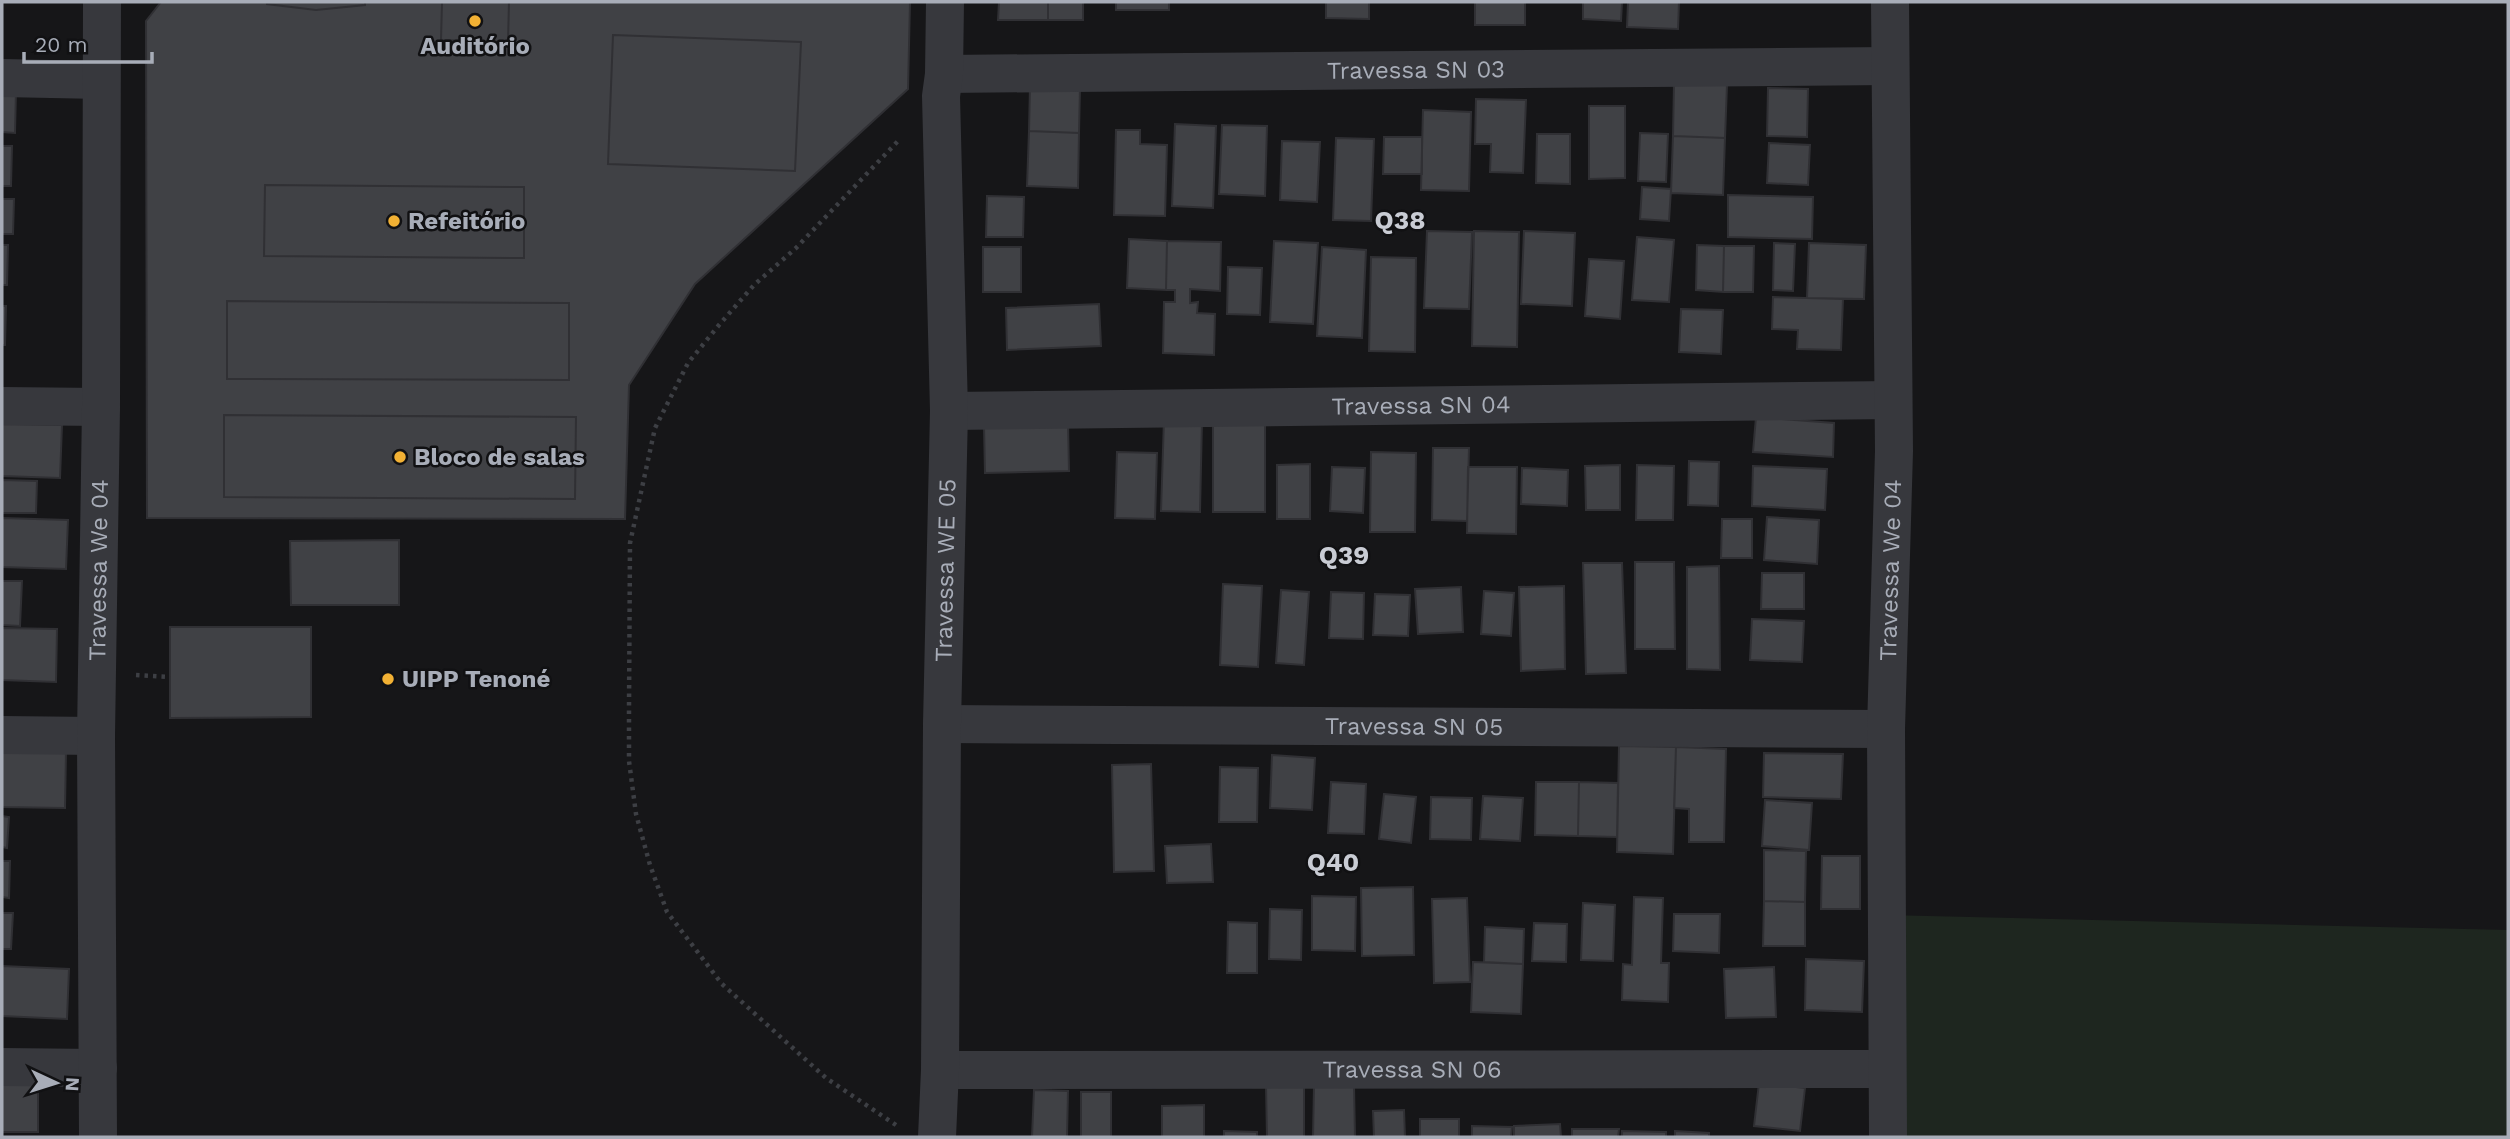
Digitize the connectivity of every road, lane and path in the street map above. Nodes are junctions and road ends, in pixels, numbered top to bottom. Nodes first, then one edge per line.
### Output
1 (102, 2) edge
2 (944, 2) edge
3 (1890, 2) edge
4 (1890, 66) junction
5 (2, 78) edge
6 (100, 80) junction
7 (942, 85) junction
8 (1893, 400) junction
9 (2, 407) edge
10 (101, 407) junction
11 (949, 411) junction
12 (942, 724) junction
13 (1885, 729) junction
14 (2, 734) edge
15 (96, 736) junction
16 (2, 1067) edge
17 (98, 1068) junction
18 (1886, 1069) junction
19 (940, 1070) junction
20 (897, 1126) dead end
21 (99, 1137) edge
22 (937, 1137) edge
23 (1888, 1137) edge

1 - 6 street, Travessa We 04
2 - 7 street, Travessa WE 05
3 - 4 street, Travessa We 04
4 - 7 street, Travessa SN 03
4 - 8 street, Travessa We 04
5 - 6 street
6 - 10 street, Travessa We 04
7 - 11 street, Travessa WE 05
7 - 20 path
8 - 11 street, Travessa SN 04
8 - 13 street, Travessa We 04
9 - 10 street
10 - 15 street, Travessa We 04
11 - 12 street, Travessa WE 05
12 - 13 street, Travessa SN 05
12 - 19 street, Travessa WE 05
13 - 18 street, Travessa We 04
14 - 15 street
15 - 17 street, Travessa We 04
16 - 17 street
17 - 21 street, Travessa We 04
18 - 19 street, Travessa SN 06
18 - 23 street, Travessa We 04
19 - 22 street, Travessa WE 05

